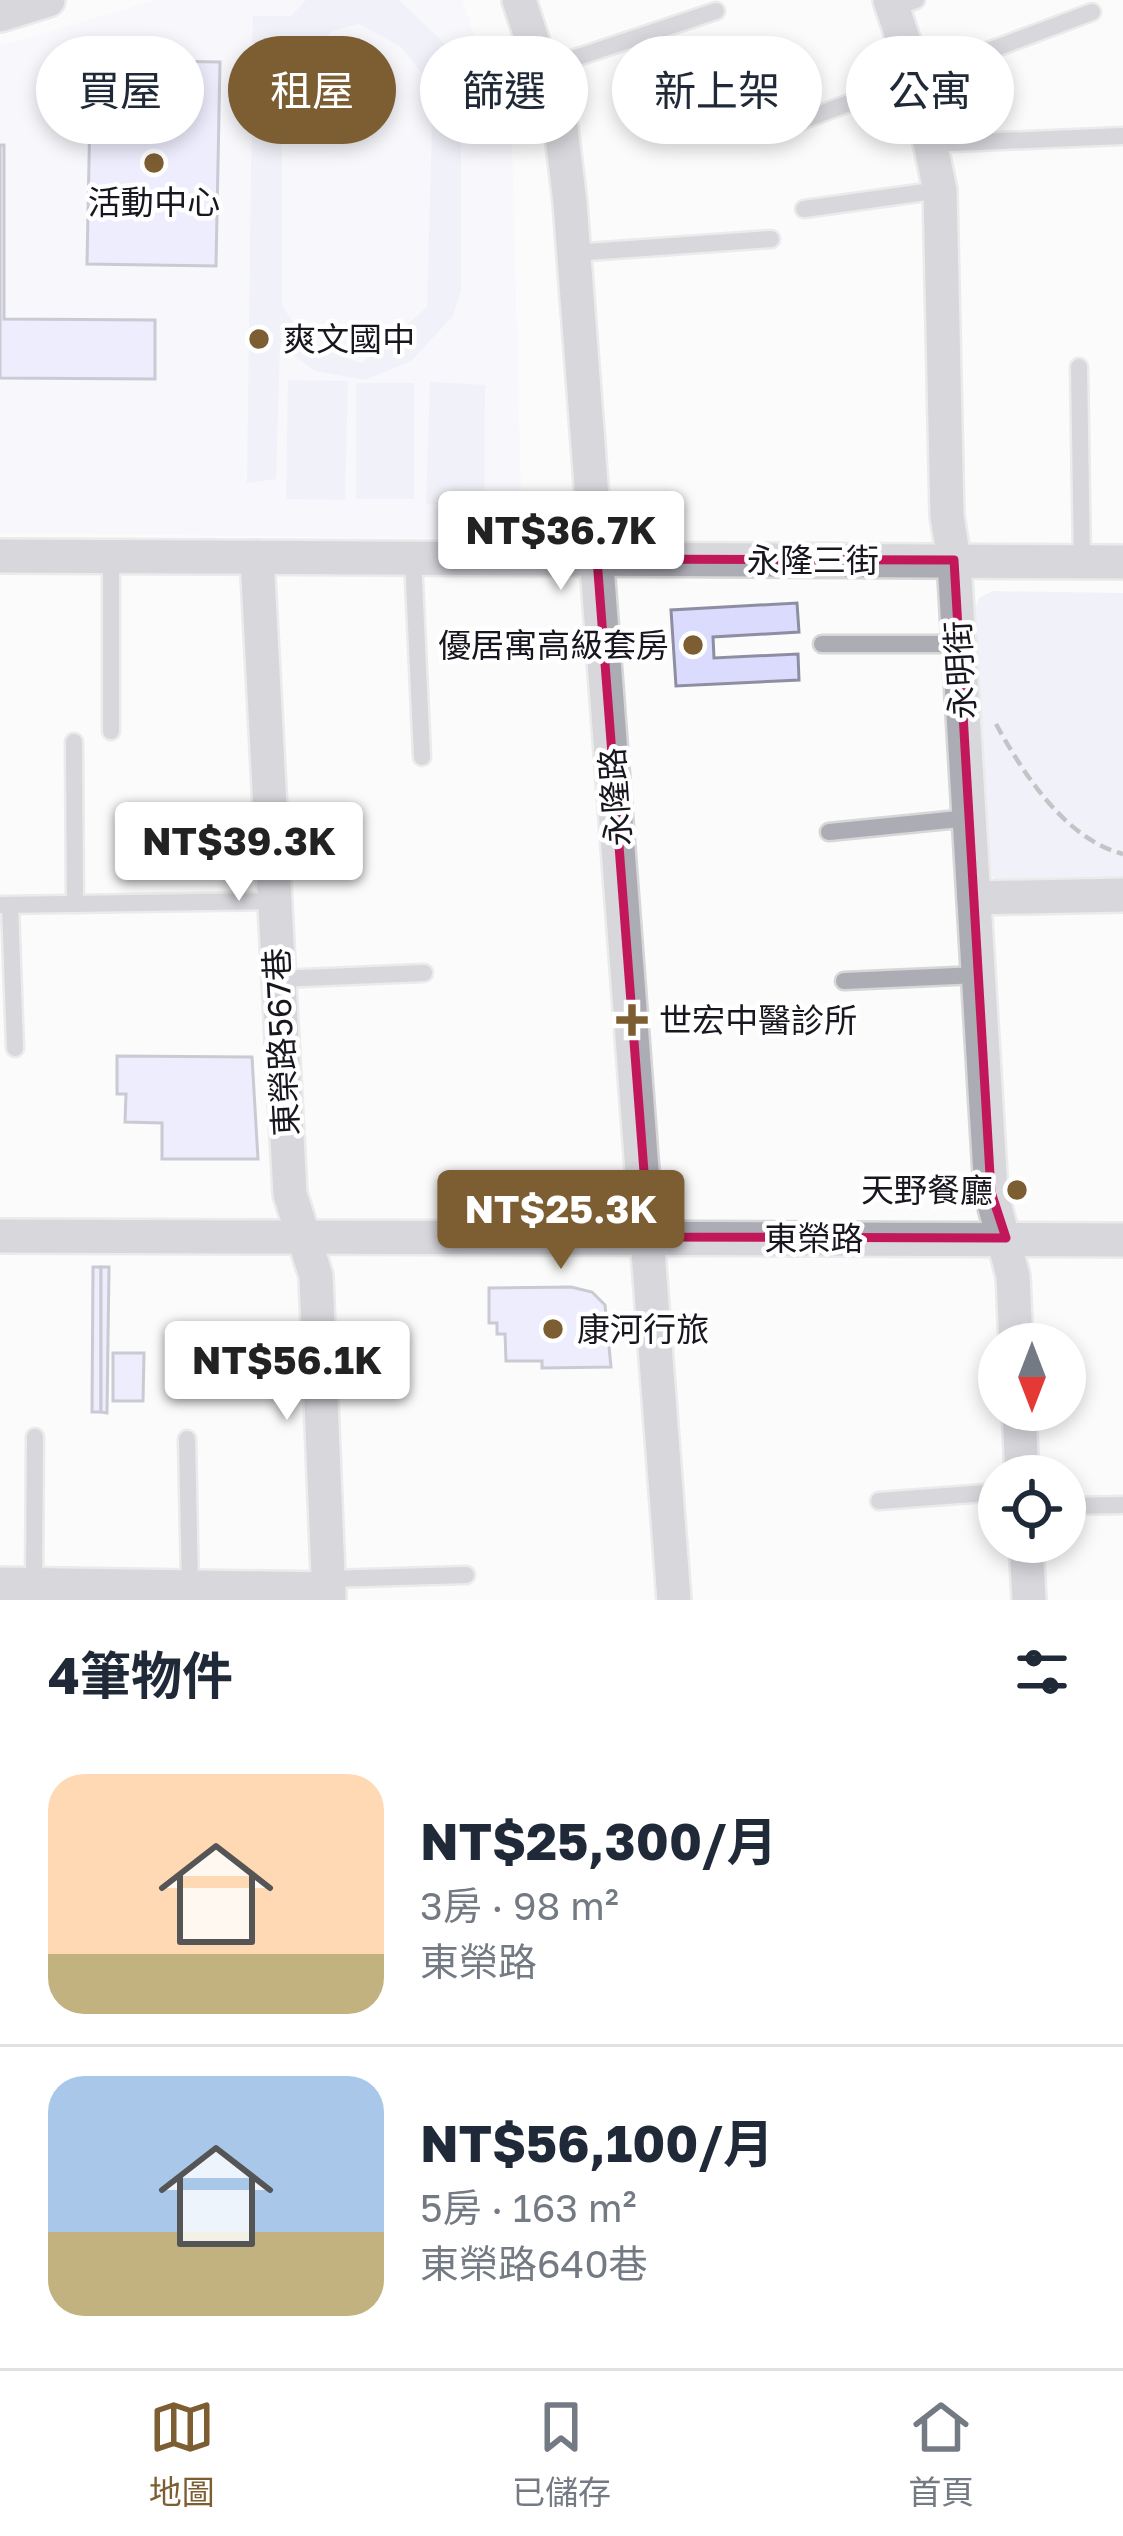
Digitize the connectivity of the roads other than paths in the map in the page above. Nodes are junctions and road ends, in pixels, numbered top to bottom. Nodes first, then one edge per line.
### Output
1 (48, 0) edge
2 (519, 0) edge
3 (900, 3) edge
4 (716, 11) dead end
5 (1092, 12) dead end
6 (0, 15) edge
7 (531, 36) edge
8 (907, 36) edge
9 (1014, 43) edge
10 (588, 54) edge
11 (1123, 136) edge
12 (563, 144) edge
13 (930, 145) joint
14 (940, 190) junction
15 (804, 209) dead end
16 (771, 238) dead end
17 (573, 254) junction
18 (1079, 367) dead end
19 (0, 556) edge
20 (111, 557) junction
21 (257, 557) junction
22 (412, 558) junction
23 (597, 559) junction
24 (954, 560) junction
25 (1082, 561) junction
26 (1123, 562) edge
27 (821, 644) dead end
28 (958, 644) junction
29 (111, 731) dead end
30 (74, 742) dead end
31 (422, 757) dead end
32 (969, 818) junction
33 (829, 832) dead end
34 (1123, 896) edge
35 (974, 898) junction
36 (274, 901) junction
37 (76, 904) junction
38 (5, 905) edge
39 (424, 973) dead end
40 (978, 975) junction
41 (278, 979) junction
42 (844, 981) dead end
43 (15, 1048) dead end
44 (0, 1236) edge
45 (303, 1236) junction
46 (649, 1237) junction
47 (1006, 1238) junction
48 (1123, 1240) edge
49 (1014, 1323) edge
50 (35, 1437) dead end
51 (187, 1439) dead end
52 (978, 1494) edge
53 (879, 1501) dead end
54 (1123, 1505) edge
55 (1086, 1506) edge
56 (1027, 1563) edge
57 (466, 1575) dead end
58 (17, 1584) edge
59 (190, 1587) junction
60 (329, 1589) edge
61 (145, 1593) edge
62 (674, 1600) edge
63 (1029, 1600) edge

1 - 6 street
2 - 7 street, 永隆路
3 - 8 street, 永明街
4 - 10 lane
5 - 9 lane
11 - 13 lane
12 - 17 street, 永隆路
13 - 14 street, 永明街
14 - 15 lane
14 - 24 street, 永明街
16 - 17 lane
17 - 23 street, 永隆路
18 - 25 lane
19 - 20 street, 永隆三街
20 - 21 street, 永隆三街
20 - 29 lane
21 - 22 street, 永隆三街
21 - 36 street, 東榮路567巷
22 - 23 street, 永隆三街
22 - 31 lane
23 - 24 street, 永隆三街
23 - 46 street, 永隆路
24 - 25 street, 永隆三街
24 - 28 street, 永明街
25 - 26 street, 永隆三街
27 - 28 lane
28 - 32 street, 永明街
30 - 37 lane
32 - 33 lane
32 - 35 street, 永明街
34 - 35 street
35 - 40 street, 永明街
36 - 37 lane
36 - 41 street, 東榮路567巷
37 - 38 lane
38 - 43 lane
39 - 41 lane
40 - 42 lane
40 - 47 street, 永明街
41 - 45 street, 東榮路567巷
44 - 45 street, 東榮路
45 - 46 street, 東榮路
45 - 60 street, 東榮路567巷
46 - 47 street, 東榮路
46 - 62 street, 永隆路
47 - 48 street, 東榮路
47 - 49 street, 永明街
50 - 58 lane
51 - 59 lane
52 - 53 lane
54 - 55 lane
56 - 63 street
57 - 60 lane
58 - 61 street
59 - 60 street
59 - 61 street

